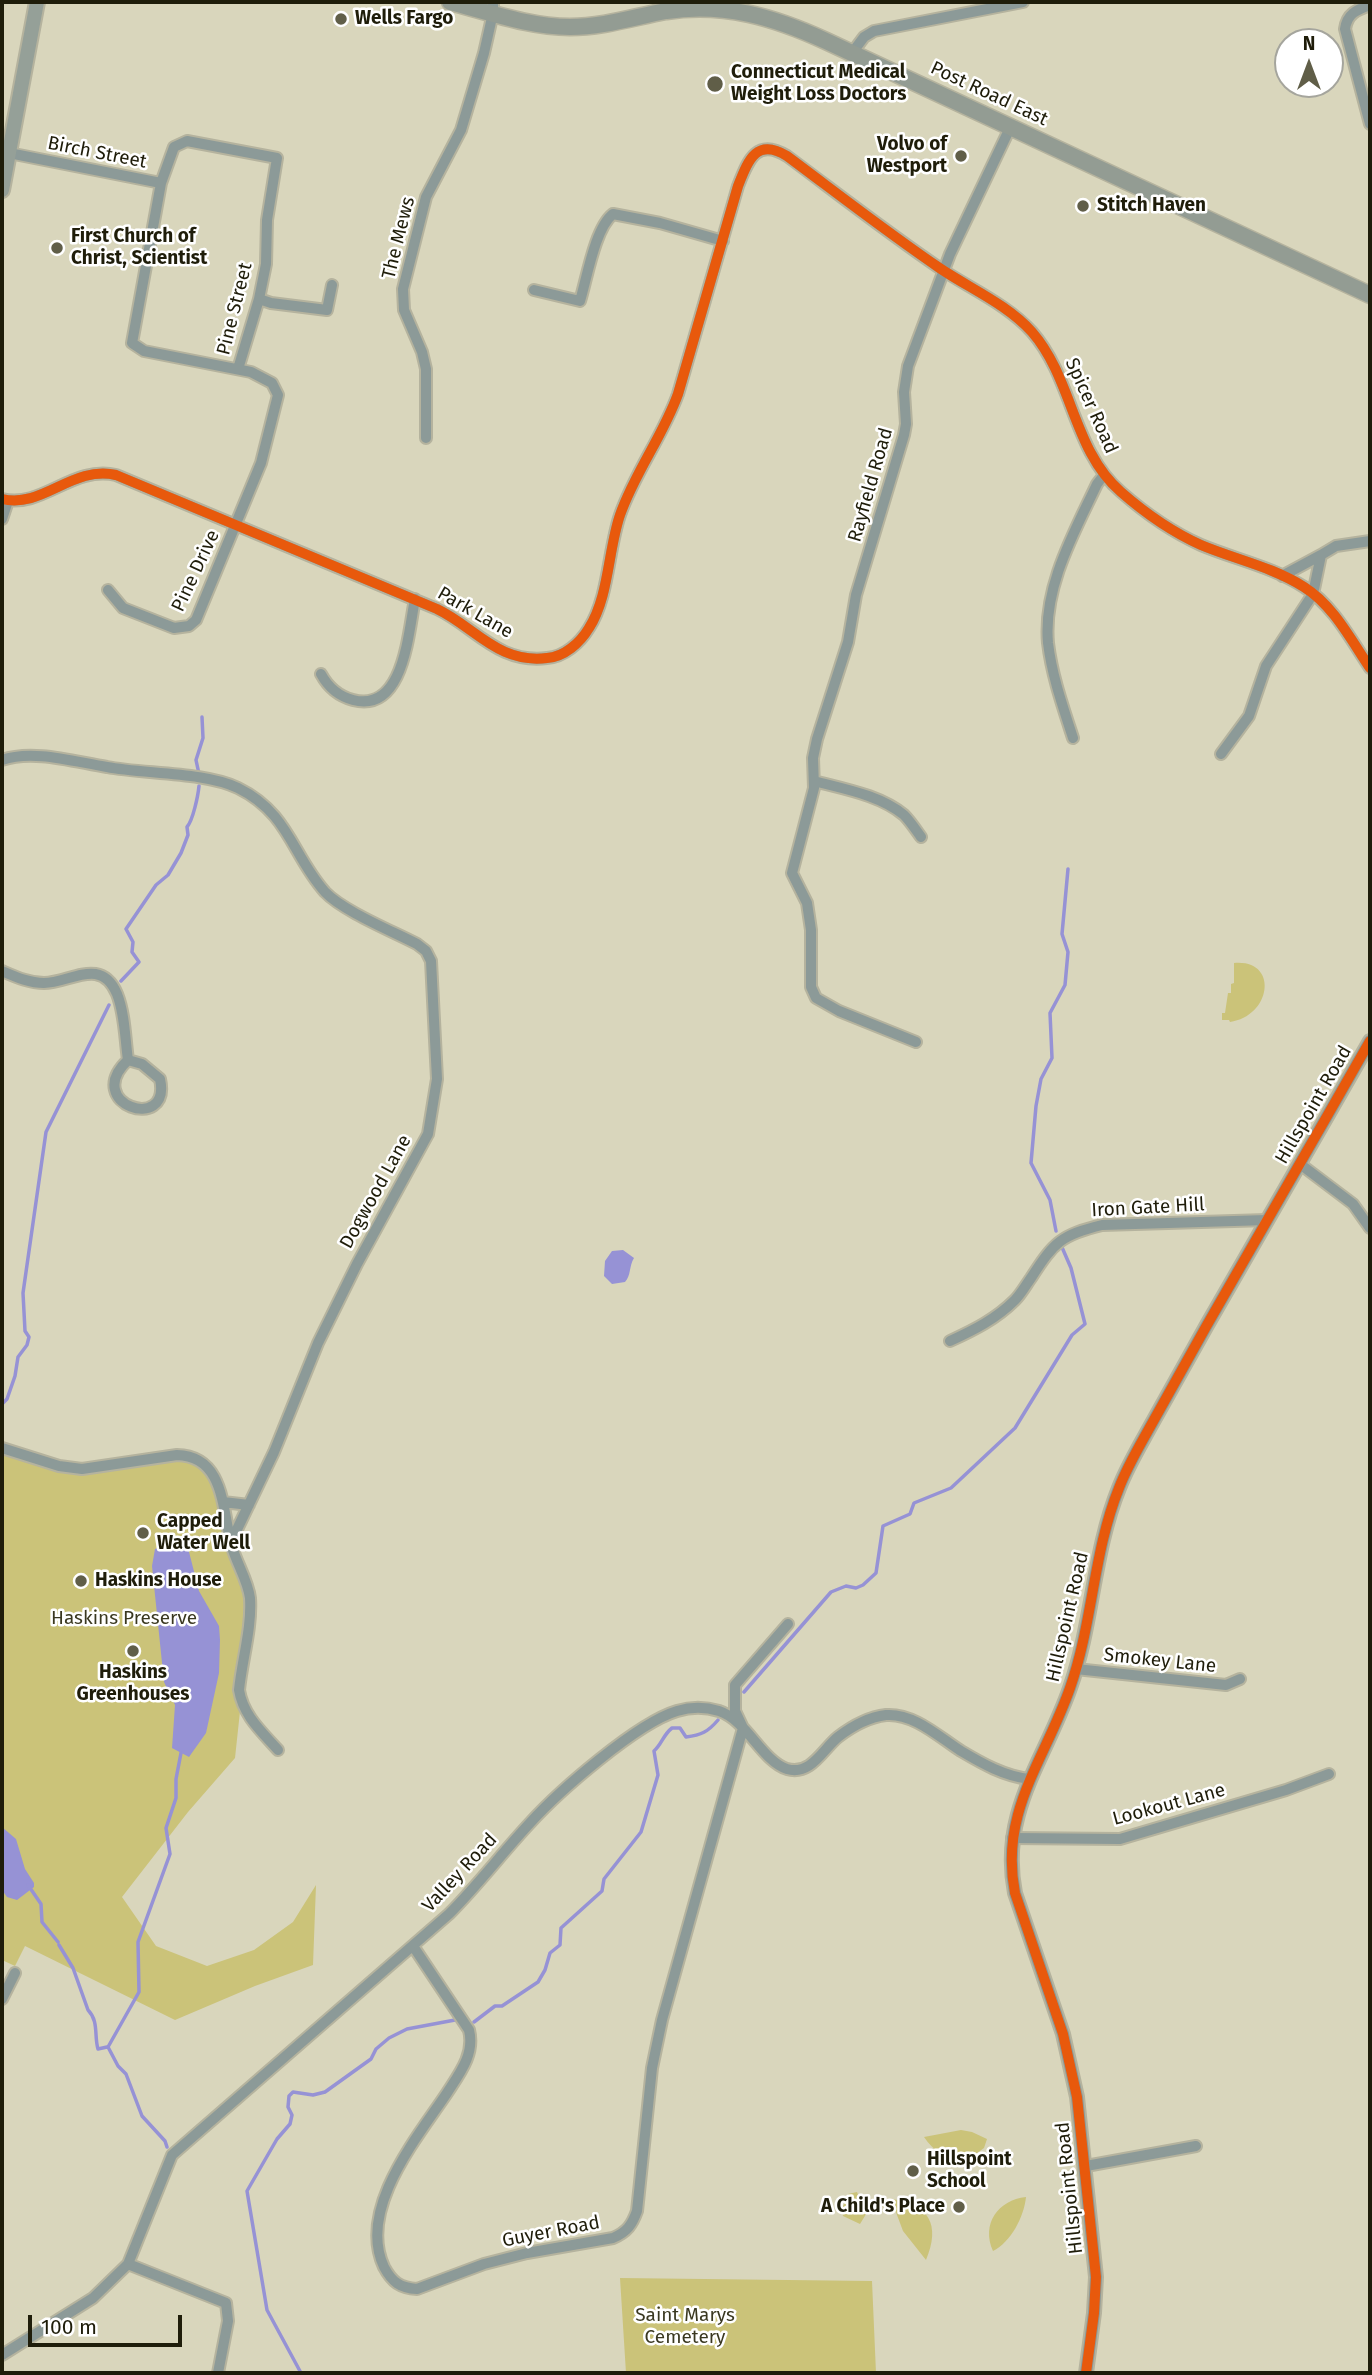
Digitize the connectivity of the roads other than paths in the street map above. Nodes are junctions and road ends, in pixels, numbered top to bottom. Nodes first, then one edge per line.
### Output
1 (37, 2) edge
2 (450, 2) edge
3 (1023, 2) edge
4 (705, 5) edge
5 (991, 5) edge
6 (1370, 5) edge
7 (493, 8) edge
8 (852, 53) junction
9 (1370, 124) edge
10 (1010, 128) junction
11 (776, 150) joint
12 (9, 153) junction
13 (277, 158) joint
14 (161, 183) junction
15 (2, 190) edge
16 (723, 241) junction
17 (944, 271) junction
18 (332, 285) dead end
19 (534, 290) dead end
20 (1370, 295) edge
21 (259, 299) junction
22 (239, 369) junction
23 (426, 438) dead end
24 (267, 443) joint
25 (1104, 475) junction
26 (5, 500) edge
27 (2, 519) edge
28 (236, 525) junction
29 (1370, 541) edge
30 (1321, 555) junction
31 (1282, 576) junction
32 (108, 590) dead end
33 (1313, 594) junction
34 (415, 599) junction
35 (1370, 668) edge
36 (321, 674) dead end
37 (1073, 738) dead end
38 (1221, 754) dead end
39 (2, 760) edge
40 (814, 781) junction
41 (921, 837) dead end
42 (2, 971) edge
43 (1370, 1041) edge
44 (916, 1042) dead end
45 (128, 1060) junction
46 (1300, 1164) junction
47 (1267, 1220) junction
48 (1370, 1228) edge
49 (950, 1341) dead end
50 (2, 1448) edge
51 (223, 1502) junction
52 (249, 1505) junction
53 (231, 1542) junction
54 (788, 1624) dead end
55 (1076, 1669) junction
56 (1240, 1679) dead end
57 (743, 1728) junction
58 (278, 1750) dead end
59 (1329, 1774) dead end
60 (1029, 1779) junction
61 (1012, 1838) junction
62 (413, 1945) junction
63 (15, 1973) dead end
64 (2, 1999) edge
65 (1196, 2146) dead end
66 (1086, 2166) junction
67 (128, 2264) junction
68 (2, 2355) edge
69 (218, 2373) edge
70 (1086, 2373) edge

1 - 12 main road
2 - 7 main road, Post Road East
3 - 5 street
4 - 7 main road, Post Road East
4 - 8 main road, Post Road East
5 - 8 street
6 - 9 street
7 - 23 street, The Mews
8 - 10 main road, Post Road East
10 - 17 street, Rayfield Road
10 - 20 main road, Post Road East
11 - 16 street, Park Lane
11 - 17 street, Spicer Road
12 - 14 street, Birch Street
12 - 15 main road
13 - 14 street, Birch Street
13 - 21 street, Pine Street
14 - 22 street
16 - 19 street
16 - 34 street, Park Lane
17 - 25 street, Spicer Road
17 - 40 street, Rayfield Road
18 - 21 street
21 - 22 street, Pine Street
22 - 24 street, Pine Street
24 - 28 street, Pine Drive
25 - 31 street, Spicer Road
25 - 37 street
26 - 27 street
26 - 28 street, Park Lane
28 - 32 street, Pine Drive
28 - 34 street, Park Lane
29 - 30 street
30 - 31 street
30 - 33 street
31 - 33 street, Spicer Road
33 - 35 street, Spicer Road
33 - 38 street
34 - 36 street
39 - 52 street, Dogwood Lane
40 - 41 street
40 - 44 street, Rayfield Road
42 - 45 street
43 - 46 street, Hillspoint Road
45 - 45 street
46 - 47 street, Hillspoint Road
46 - 48 street
47 - 49 street, Iron Gate Hill
47 - 55 street, Hillspoint Road
50 - 51 street
51 - 52 street
51 - 53 street
52 - 53 street, Dogwood Lane
53 - 58 street
54 - 57 street
55 - 56 street, Smokey Lane
55 - 60 street, Hillspoint Road
57 - 60 street, Valley Road
57 - 62 street, Valley Road
57 - 62 street, Guyer Road
59 - 61 street, Lookout Lane
60 - 61 street, Hillspoint Road
61 - 66 street, Hillspoint Road
62 - 67 street, Valley Road
63 - 64 street
65 - 66 street
66 - 70 street, Hillspoint Road
67 - 68 street, Valley Road
67 - 69 street

